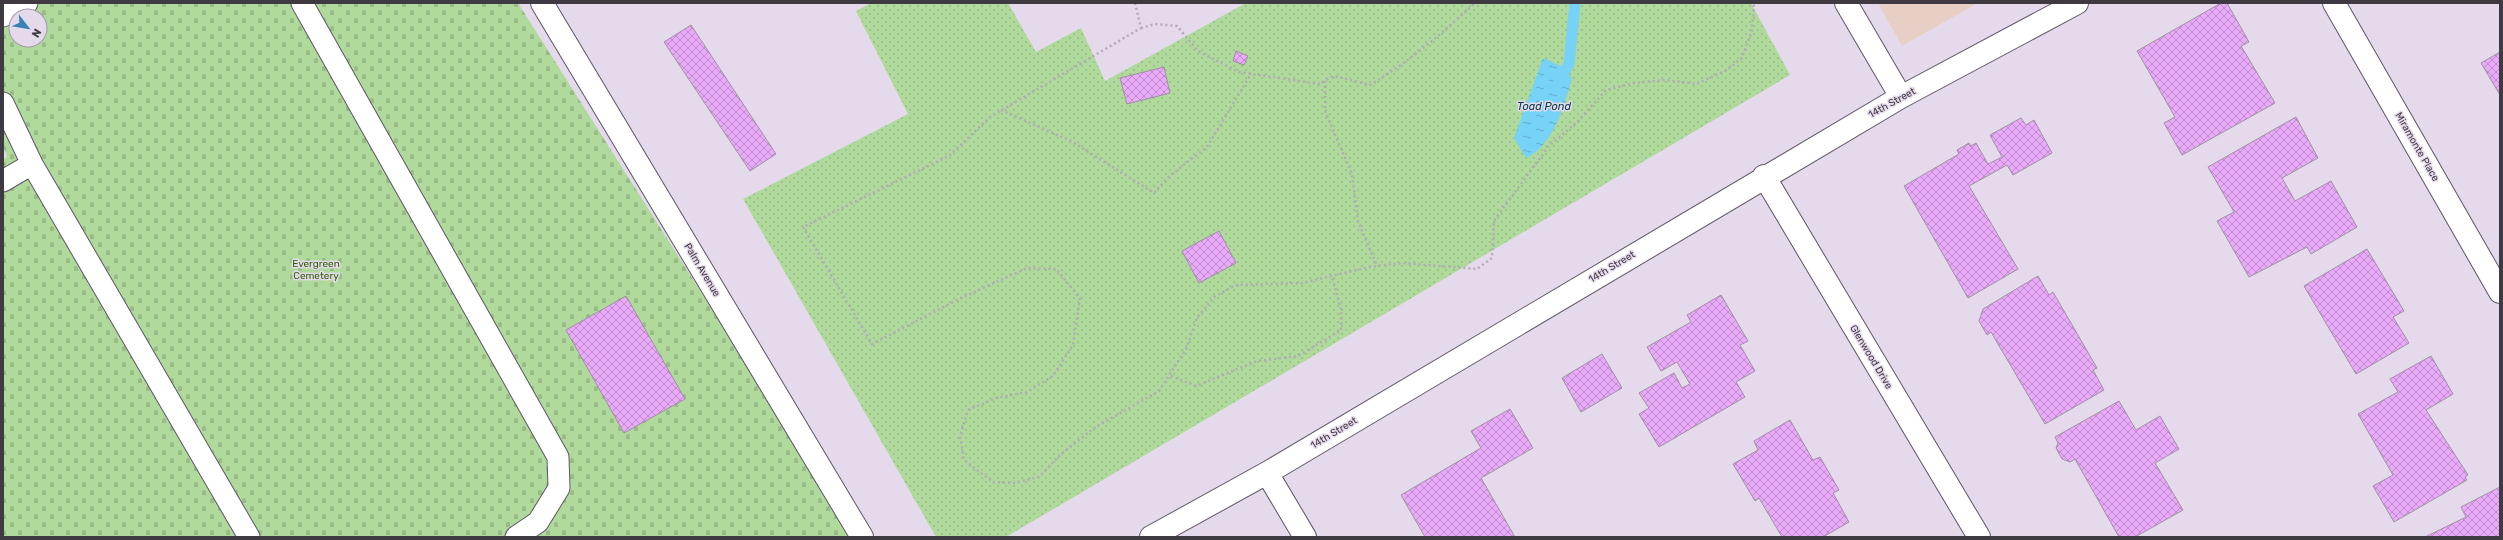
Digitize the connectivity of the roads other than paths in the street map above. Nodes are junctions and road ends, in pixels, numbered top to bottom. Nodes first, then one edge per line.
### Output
1 (27, 3) edge
2 (302, 3) edge
3 (542, 3) edge
4 (1846, 3) edge
5 (2077, 3) edge
6 (2334, 3) edge
7 (3, 16) edge
8 (1901, 97) junction
9 (3, 103) edge
10 (32, 164) junction
11 (1764, 176) junction
12 (3, 181) edge
13 (2500, 292) edge
14 (1267, 473) junction
15 (249, 537) edge
16 (516, 537) edge
17 (862, 537) edge
18 (1151, 537) edge
19 (1305, 537) edge
20 (1979, 537) edge

1 - 7 lane
2 - 16 lane
3 - 17 street, Palm Avenue
4 - 8 street
5 - 8 street, 14th Street
6 - 13 street, Miramonte Place
8 - 11 street, 14th Street
9 - 10 lane
10 - 12 lane
10 - 15 lane
11 - 14 street, 14th Street
11 - 20 street, Glenwood Drive
14 - 18 street, 14th Street
14 - 19 street

